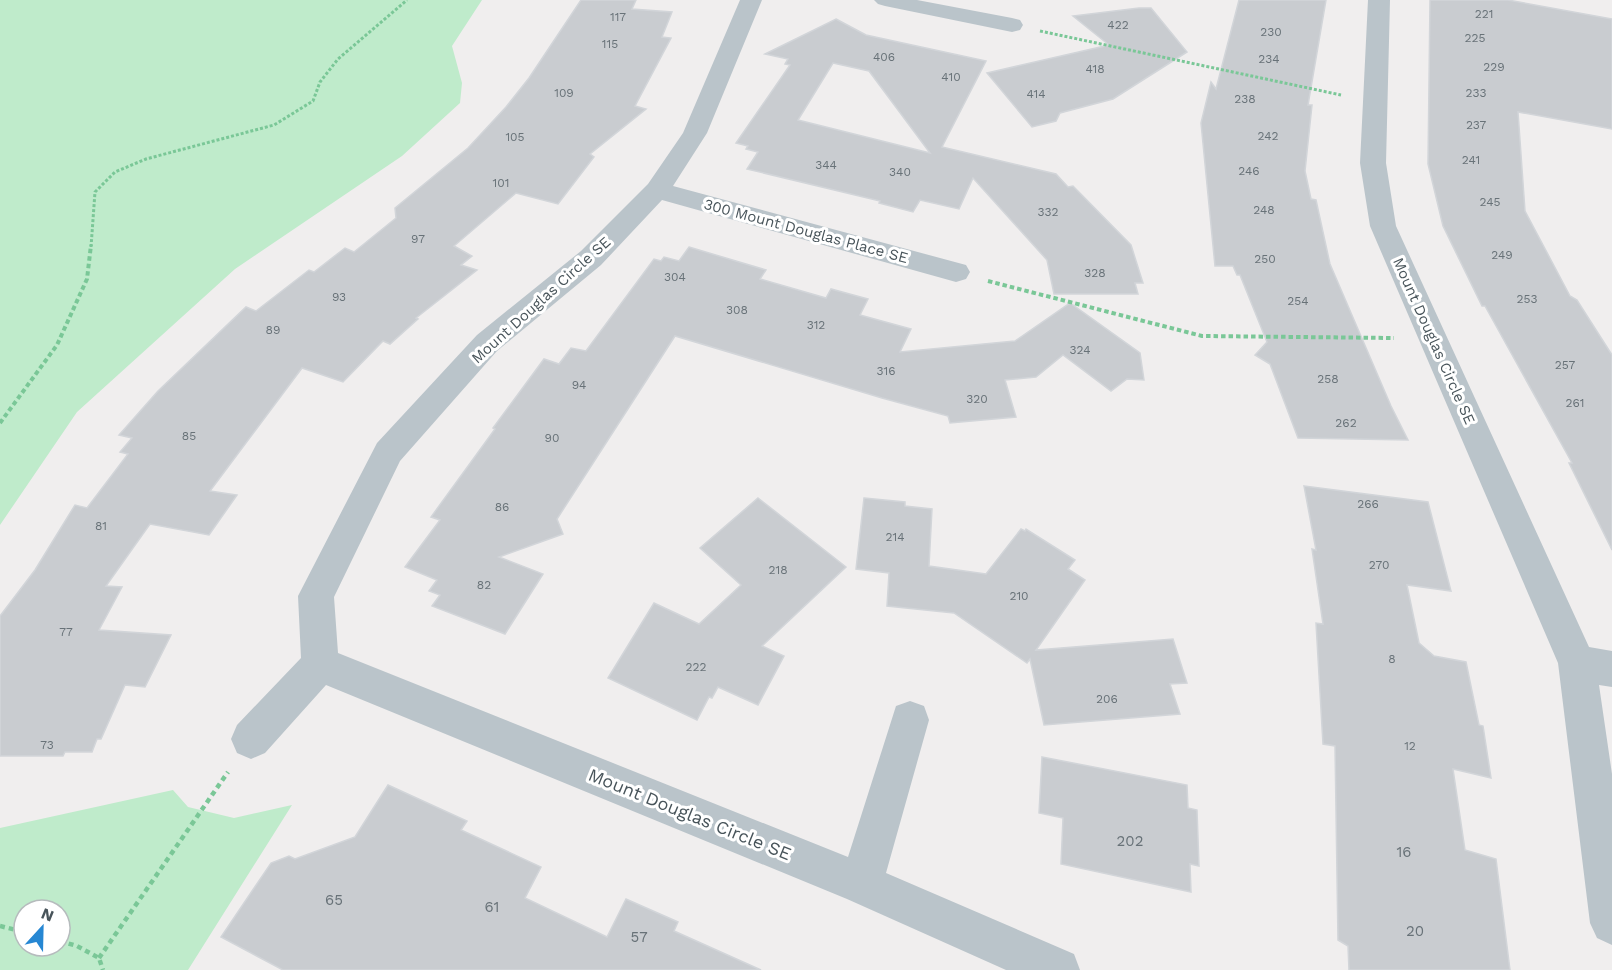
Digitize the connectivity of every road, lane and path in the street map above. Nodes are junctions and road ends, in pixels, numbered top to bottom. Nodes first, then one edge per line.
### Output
1 (407, 0) edge
2 (751, 0) edge
3 (885, 0) edge
4 (1379, 0) edge
5 (1012, 25) joint
6 (1374, 102) junction
7 (657, 190) junction
8 (956, 272) joint
9 (1432, 338) junction
10 (0, 423) edge
11 (320, 664) junction
12 (1595, 666) edge
13 (910, 720) dead end
14 (251, 739) joint
15 (861, 884) junction
16 (1612, 923) edge
17 (72, 945) edge
18 (99, 958) junction
19 (103, 970) edge
20 (1058, 970) edge

1 - 10 path
2 - 7 street, Mount Douglas Circle SE
3 - 5 street
4 - 6 street, Mount Douglas Circle SE
5 - 6 path
6 - 9 street, Mount Douglas Circle SE
7 - 8 street, 300 Mount Douglas Place SE
7 - 11 street, Mount Douglas Circle SE
8 - 9 path
9 - 12 street, Mount Douglas Circle SE
11 - 14 street
11 - 15 street, Mount Douglas Circle SE
12 - 16 street, Mount Douglas Circle SE
13 - 15 street
14 - 18 path
15 - 20 street, Mount Douglas Circle SE
17 - 18 path
18 - 19 path

